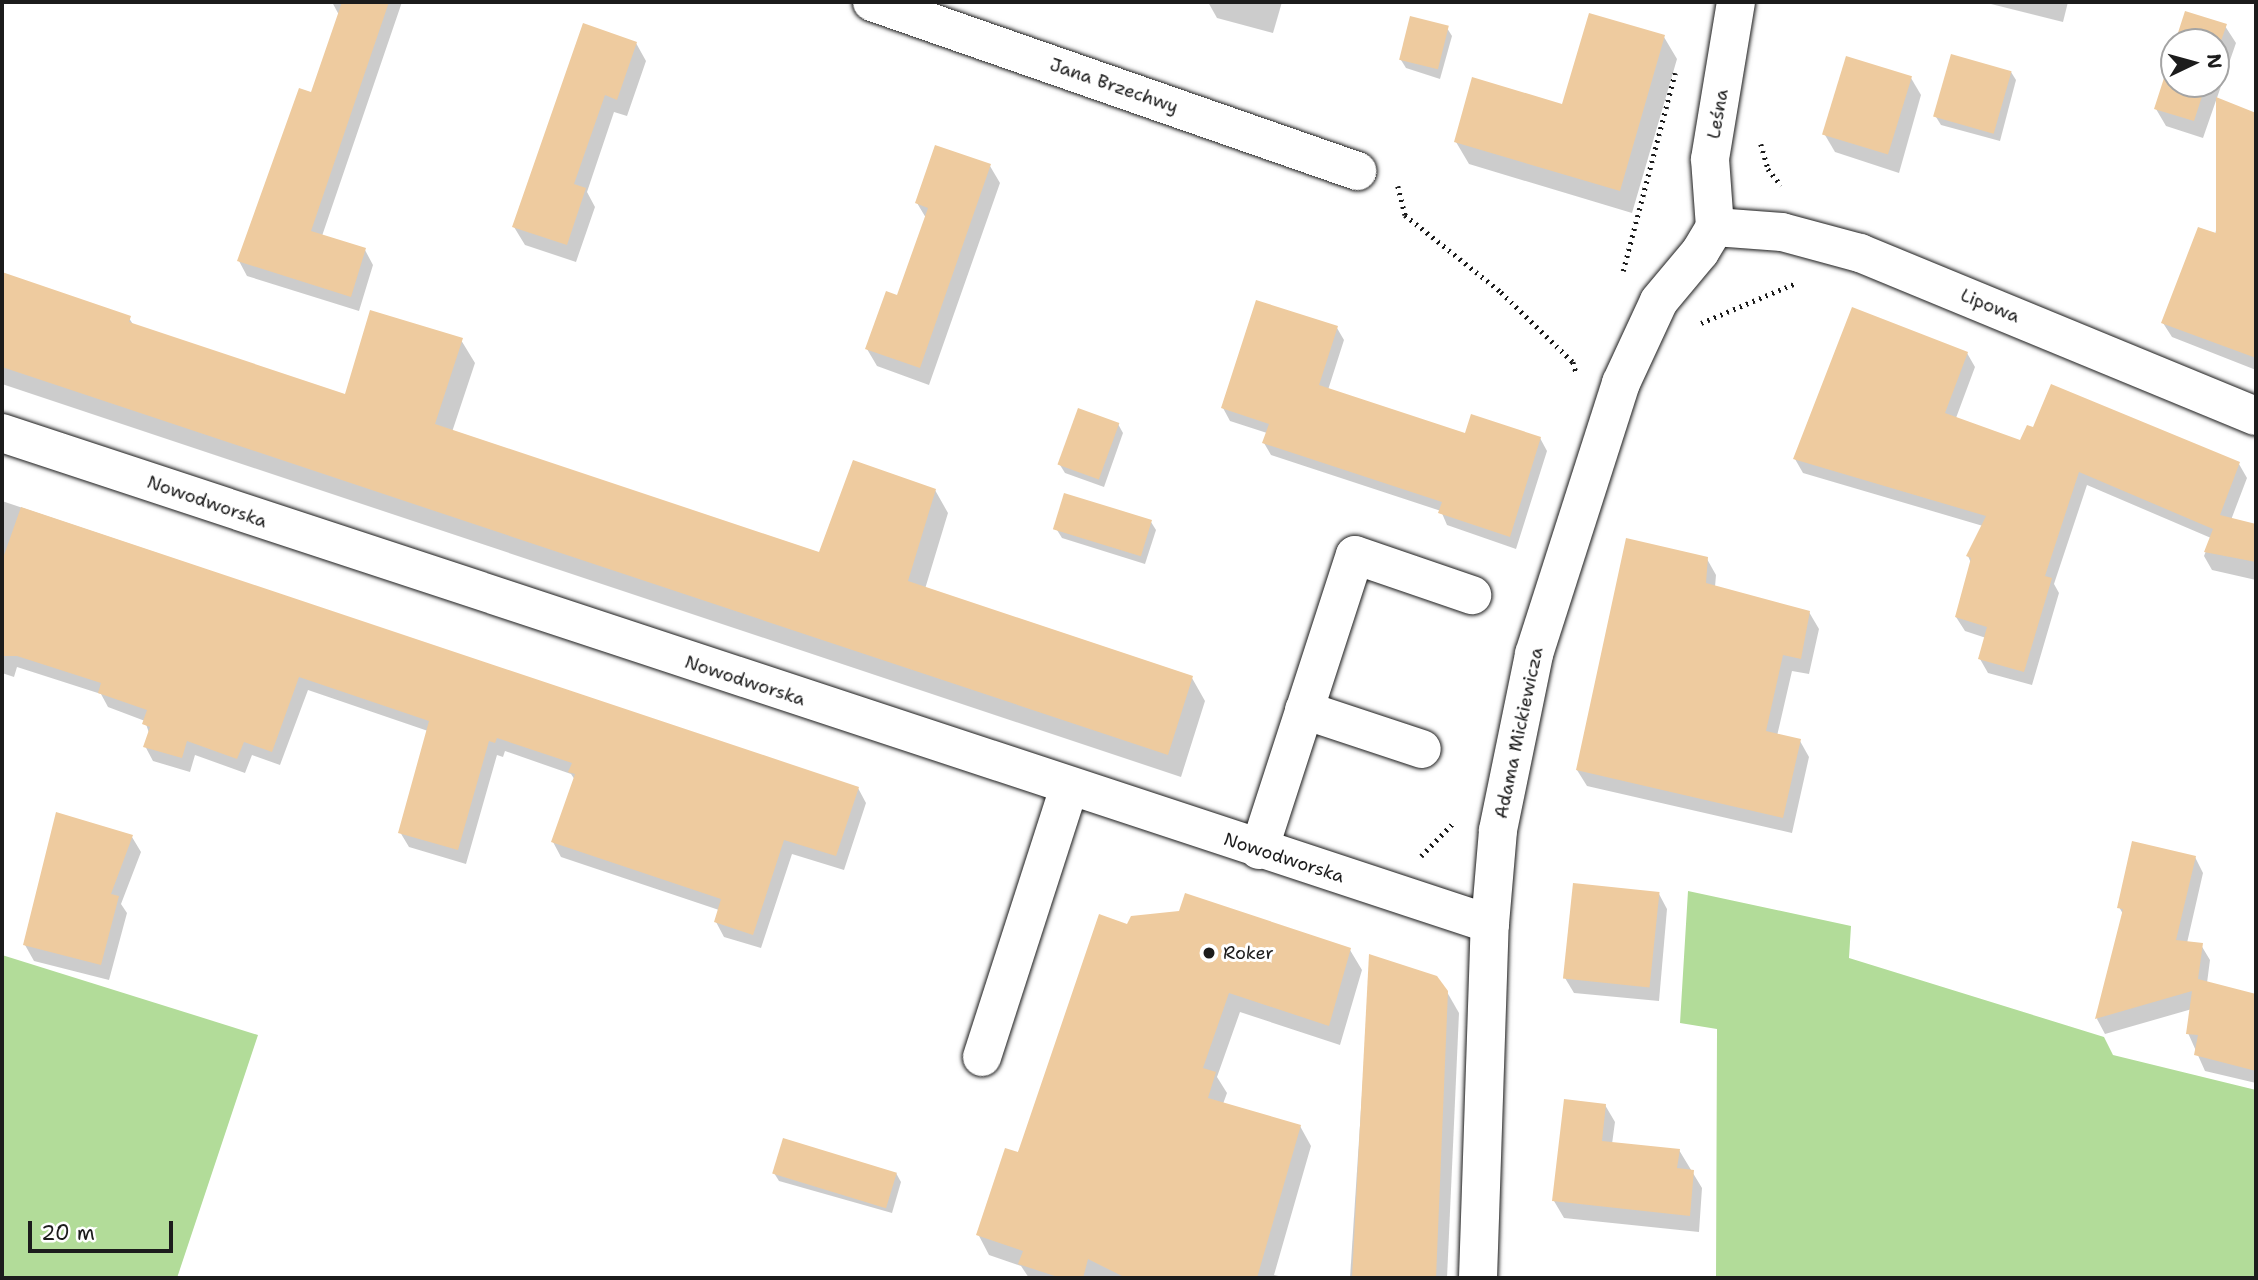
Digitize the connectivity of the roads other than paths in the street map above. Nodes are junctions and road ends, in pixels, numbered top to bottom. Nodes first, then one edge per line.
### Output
1 (872, 2) edge
2 (1736, 2) edge
3 (1357, 171) dead end
4 (1715, 227) junction
5 (2256, 416) edge
6 (2, 433) edge
7 (1472, 596) dead end
8 (1304, 710) junction
9 (1422, 749) dead end
10 (1069, 788) junction
11 (1259, 850) junction
12 (1490, 924) junction
13 (982, 1057) dead end
14 (1478, 1278) edge

1 - 3 street, Jana Brzechwy
2 - 4 street, Leśna
4 - 5 street, Lipowa
4 - 12 street, Adama Mickiewicza
6 - 10 street, Nowodworska
7 - 8 street
8 - 9 street
8 - 11 street
10 - 11 street, Nowodworska
10 - 13 street
11 - 12 street, Nowodworska
12 - 14 street, Adama Mickiewicza

